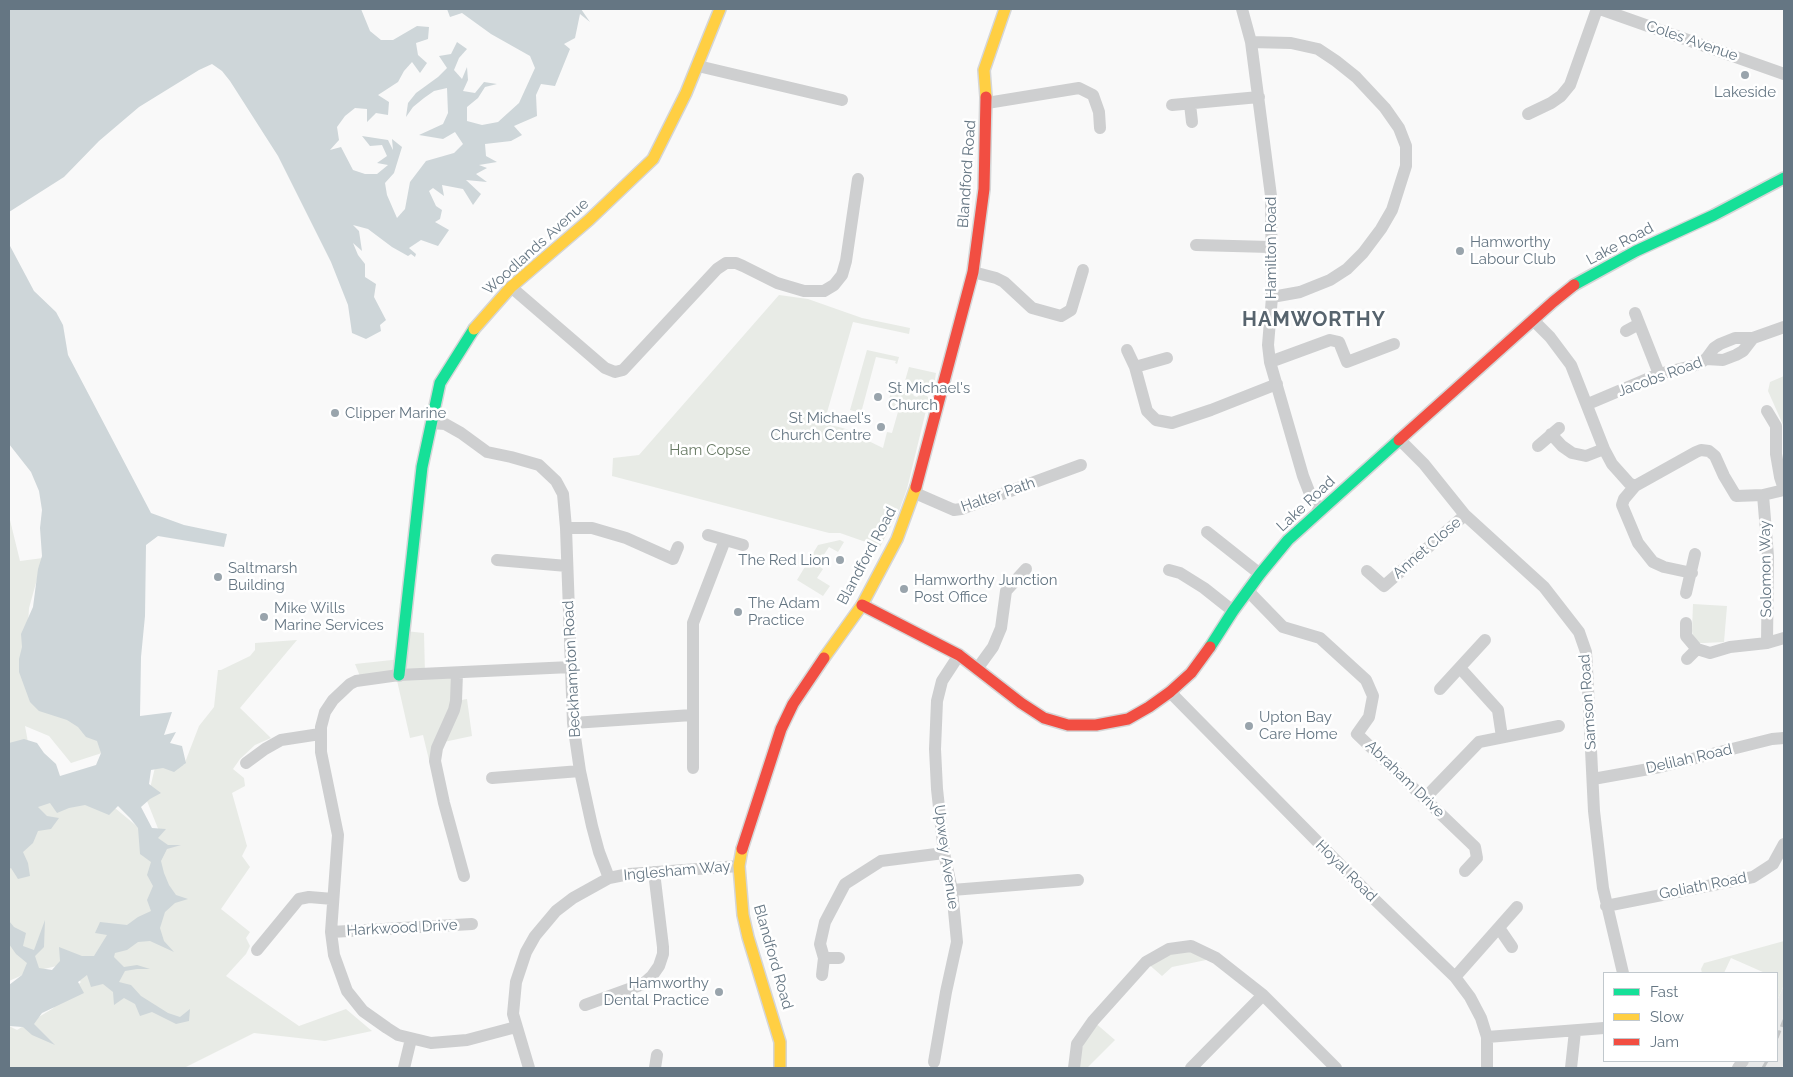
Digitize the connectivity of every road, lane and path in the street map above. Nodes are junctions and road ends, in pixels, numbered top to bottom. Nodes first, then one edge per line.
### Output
1 (720, 9) edge
2 (1005, 9) edge
3 (1242, 9) edge
4 (1598, 9) edge
5 (1251, 42) junction
6 (698, 66) junction
7 (1784, 74) edge
8 (1259, 98) junction
9 (842, 100) dead end
10 (987, 103) junction
11 (1190, 104) junction
12 (1172, 105) dead end
13 (1528, 114) dead end
14 (1192, 122) dead end
15 (1100, 128) dead end
16 (1784, 178) edge
17 (858, 179) dead end
18 (1196, 245) dead end
19 (1270, 247) junction
20 (1083, 270) dead end
21 (973, 272) junction
22 (511, 287) junction
23 (1272, 297) junction
24 (1534, 320) junction
25 (1784, 327) edge
26 (1626, 331) dead end
27 (1394, 344) dead end
28 (1127, 350) dead end
29 (1167, 358) dead end
30 (1270, 362) junction
31 (1135, 367) junction
32 (1659, 374) junction
33 (1277, 384) junction
34 (1588, 404) junction
35 (1767, 411) dead end
36 (432, 423) junction
37 (1400, 440) junction
38 (1538, 446) dead end
39 (1604, 449) junction
40 (1081, 465) dead end
41 (1636, 486) junction
42 (1784, 490) edge
43 (915, 493) junction
44 (1763, 495) junction
45 (1321, 510) junction
46 (1465, 515) junction
47 (566, 528) junction
48 (1207, 532) dead end
49 (708, 534) dead end
50 (726, 540) junction
51 (744, 545) dead end
52 (678, 547) dead end
53 (1695, 554) dead end
54 (497, 560) dead end
55 (567, 566) junction
56 (1026, 570) dead end
57 (1169, 570) dead end
58 (1367, 570) dead end
59 (1692, 573) junction
60 (1260, 574) junction
61 (1248, 591) junction
62 (1686, 594) dead end
63 (862, 604) junction
64 (1233, 611) junction
65 (1686, 623) dead end
66 (1784, 638) edge
67 (1485, 640) dead end
68 (1767, 643) junction
69 (1697, 649) junction
70 (959, 655) junction
71 (1687, 659) dead end
72 (571, 667) junction
73 (1460, 668) junction
74 (977, 669) junction
75 (457, 673) junction
76 (400, 675) junction
77 (1440, 689) dead end
78 (1170, 692) junction
79 (692, 715) junction
80 (573, 723) junction
81 (1559, 726) dead end
82 (320, 734) junction
83 (1502, 738) junction
84 (1784, 738) edge
85 (246, 763) dead end
86 (693, 768) dead end
87 (580, 771) junction
88 (492, 778) dead end
89 (1593, 779) junction
90 (1425, 798) junction
91 (1784, 844) edge
92 (457, 853) junction
93 (944, 853) junction
94 (444, 857) dead end
95 (739, 866) junction
96 (1465, 871) dead end
97 (654, 872) junction
98 (464, 876) dead end
99 (609, 878) junction
100 (1078, 879) dead end
101 (952, 890) junction
102 (333, 899) junction
103 (1606, 906) junction
104 (1517, 907) dead end
105 (472, 924) dead end
106 (1499, 928) junction
107 (331, 932) junction
108 (1512, 947) dead end
109 (257, 950) dead end
110 (824, 958) junction
111 (839, 958) dead end
112 (1623, 972) edge
113 (822, 975) dead end
114 (1454, 977) junction
115 (1262, 995) junction
116 (591, 998) dead end
117 (516, 1027) junction
118 (1603, 1028) edge
119 (1575, 1031) junction
120 (1487, 1037) junction
121 (410, 1038) junction
122 (934, 1062) dead end
123 (404, 1068) edge
124 (529, 1068) edge
125 (780, 1068) edge
126 (1074, 1068) edge
127 (1191, 1068) edge
128 (1336, 1068) edge
129 (1487, 1068) edge
130 (1571, 1068) edge

1 - 6 street, Woodlands Avenue
2 - 10 street, Blandford Road
3 - 5 street, Hamilton Road
4 - 7 street, Coles Avenue
4 - 13 street
5 - 8 street, Hamilton Road
5 - 23 street
6 - 9 street
6 - 22 street, Woodlands Avenue
8 - 11 street
8 - 19 street, Hamilton Road
10 - 15 street
10 - 21 street, Blandford Road
11 - 12 street
11 - 14 street
16 - 24 street, Lake Road
17 - 22 street
18 - 19 street
19 - 23 street, Hamilton Road
20 - 21 street
21 - 43 street, Blandford Road
22 - 36 street, Woodlands Avenue
23 - 30 street, Hamilton Road
24 - 34 street
24 - 37 street, Lake Road
25 - 32 street, Jacobs Road
26 - 32 street
27 - 30 street
28 - 31 street
29 - 31 street
30 - 33 street, Hamilton Road
31 - 33 street
32 - 34 street, Jacobs Road
33 - 45 street, Hamilton Road
34 - 39 street
35 - 42 street
36 - 47 street, Beckhampton Road
36 - 76 street, Woodlands Avenue
37 - 45 street, Lake Road
37 - 46 street, Samson Road
38 - 39 street
39 - 41 street
40 - 43 street, Halter Path
41 - 44 street
41 - 59 street
42 - 44 street
43 - 63 street, Blandford Road
44 - 68 street, Solomon Way
45 - 60 street, Lake Road
46 - 58 street, Annet Close
46 - 89 street, Samson Road
47 - 52 street
47 - 55 street, Beckhampton Road
48 - 60 street
49 - 50 street
50 - 51 street
50 - 79 street
53 - 59 street
54 - 55 street
55 - 72 street, Beckhampton Road
56 - 74 street
57 - 64 street
59 - 62 street
60 - 61 street, Lake Road
61 - 64 street, Lake Road
61 - 90 street, Abraham Drive
63 - 70 street, Lake Road
63 - 95 street, Blandford Road
64 - 78 street, Lake Road
65 - 69 street
66 - 68 street
67 - 73 street
68 - 69 street
69 - 71 street
70 - 74 street, Lake Road
70 - 93 street, Upwey Avenue
72 - 75 street, Harkwood Drive
72 - 80 street, Beckhampton Road
73 - 77 street
73 - 83 street
74 - 78 street, Lake Road
75 - 76 street, Harkwood Drive
75 - 92 street
76 - 82 street, Harkwood Drive
78 - 114 street, Hoyal Road
79 - 80 street
79 - 86 street
80 - 87 street, Beckhampton Road
81 - 83 street
82 - 85 street
82 - 102 street, Harkwood Drive
83 - 90 street
84 - 89 street, Delilah Road
87 - 88 street
87 - 99 street, Beckhampton Road
89 - 103 street, Samson Road
90 - 96 street, Abraham Drive
91 - 103 street, Goliath Road
92 - 94 street
92 - 98 street
93 - 101 street, Upwey Avenue
93 - 110 street
95 - 97 street, Inglesham Way
95 - 125 street, Blandford Road
97 - 99 street, Inglesham Way
97 - 116 street
99 - 117 street, Inglesham Way
100 - 101 street
101 - 122 street, Upwey Avenue
102 - 107 street, Harkwood Drive
102 - 109 street
103 - 112 street, Samson Road
104 - 106 street
105 - 107 street, Harkwood Drive
106 - 108 street
106 - 114 street
107 - 121 street, Harkwood Drive
110 - 111 street
110 - 113 street
114 - 120 street, Hoyal Road
115 - 126 street
115 - 127 street
115 - 128 street
117 - 121 street, Harkwood Drive
117 - 124 street, Inglesham Way
118 - 119 street
119 - 120 street
119 - 130 street
120 - 129 street, Hoyal Road
121 - 123 street

